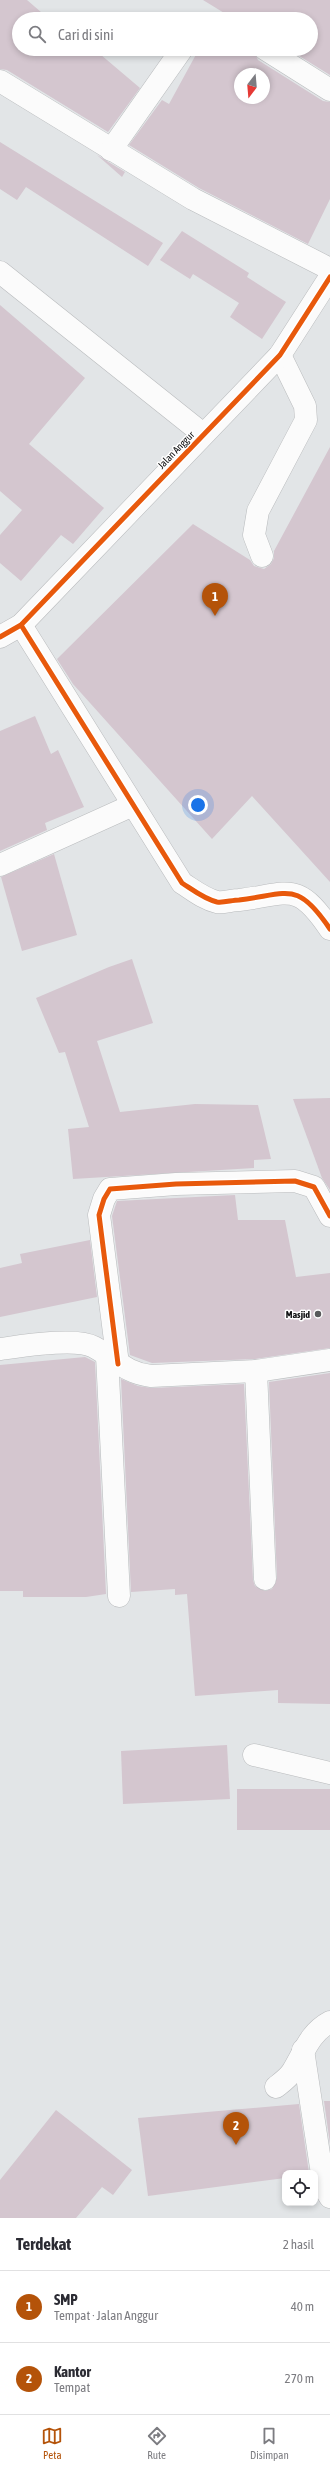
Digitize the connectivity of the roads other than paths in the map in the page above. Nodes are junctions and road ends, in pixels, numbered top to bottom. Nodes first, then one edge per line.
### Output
1 (177, 56) edge
2 (276, 56) edge
3 (0, 81) edge
4 (330, 90) edge
5 (111, 150) junction
6 (330, 269) edge
7 (0, 272) edge
8 (330, 277) edge
9 (280, 355) junction
10 (203, 434) junction
11 (262, 556) dead end
12 (21, 625) junction
13 (0, 637) edge
14 (133, 805) junction
15 (0, 865) edge
16 (330, 929) edge
17 (330, 1216) edge
18 (0, 1349) edge
19 (112, 1360) junction
20 (330, 1360) edge
21 (256, 1371) junction
22 (265, 1579) dead end
23 (119, 1596) dead end
24 (254, 1755) dead end
25 (330, 1773) edge
26 (330, 2022) edge
27 (303, 2050) junction
28 (276, 2087) dead end
29 (330, 2197) edge

1 - 5 street
2 - 4 street
3 - 5 street
5 - 6 street
7 - 10 street
8 - 9 street, Jalan Anggur
9 - 10 street, Jalan Anggur
9 - 11 street
10 - 12 street, Jalan Anggur
12 - 13 street, Jalan Anggur
12 - 14 street
14 - 15 street
14 - 16 street
17 - 19 street
18 - 19 street
19 - 21 street
19 - 23 street
20 - 21 street
21 - 22 street
24 - 25 street
26 - 27 street
27 - 28 street
27 - 29 street

